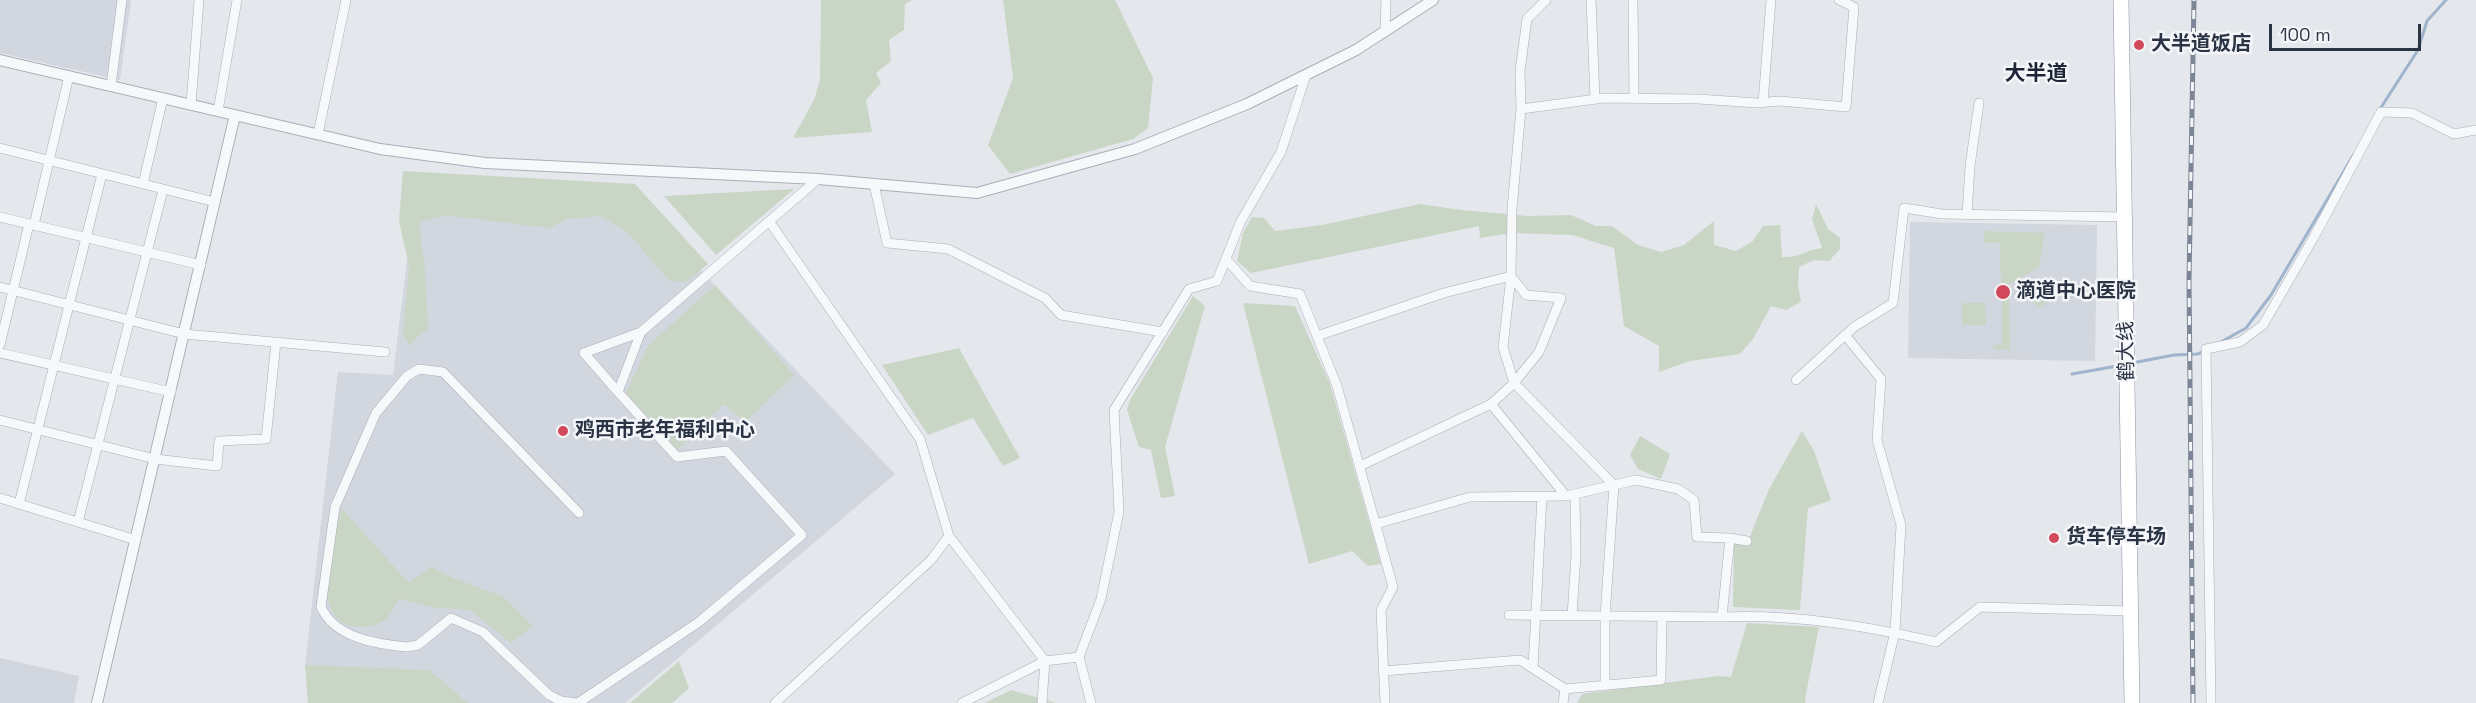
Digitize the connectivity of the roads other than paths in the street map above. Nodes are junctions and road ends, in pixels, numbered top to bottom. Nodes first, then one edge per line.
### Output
1 (122, 0) edge
2 (199, 0) edge
3 (237, 0) edge
4 (346, 0) edge
5 (1386, 0) edge
6 (1432, 0) edge
7 (1546, 0) edge
8 (1591, 0) edge
9 (1633, 0) edge
10 (1771, 0) edge
11 (1839, 0) edge
12 (2121, 0) edge
13 (1385, 31) junction
14 (0, 60) edge
15 (1306, 75) junction
16 (69, 76) junction
17 (111, 86) junction
18 (163, 98) junction
19 (1634, 98) junction
20 (1595, 99) junction
21 (1763, 103) junction
22 (1978, 103) dead end
23 (191, 105) junction
24 (1521, 109) junction
25 (218, 111) junction
26 (235, 115) junction
27 (2476, 130) edge
28 (318, 134) junction
29 (0, 148) edge
30 (50, 161) junction
31 (102, 174) junction
32 (818, 179) junction
33 (143, 184) junction
34 (874, 184) junction
35 (163, 189) junction
36 (215, 202) junction
37 (1966, 215) junction
38 (0, 217) edge
39 (2125, 217) junction
40 (769, 221) junction
41 (31, 224) junction
42 (86, 238) junction
43 (147, 252) junction
44 (1226, 259) junction
45 (201, 265) junction
46 (1511, 276) junction
47 (0, 287) edge
48 (14, 291) junction
49 (70, 305) junction
50 (130, 320) junction
51 (640, 332) junction
52 (1163, 332) junction
53 (184, 334) junction
54 (1845, 335) junction
55 (1317, 336) junction
56 (276, 342) junction
57 (0, 345) edge
58 (385, 352) dead end
59 (0, 353) edge
60 (55, 366) junction
61 (115, 379) junction
62 (1796, 380) dead end
63 (1514, 383) junction
64 (171, 392) junction
65 (618, 392) junction
66 (1491, 404) junction
67 (0, 420) edge
68 (39, 430) junction
69 (98, 444) junction
70 (155, 459) junction
71 (1360, 466) junction
72 (1614, 485) junction
73 (1571, 495) junction
74 (1542, 496) junction
75 (0, 498) edge
76 (20, 504) junction
77 (579, 513) dead end
78 (78, 522) junction
79 (1376, 524) junction
80 (949, 536) junction
81 (1730, 538) junction
82 (136, 540) junction
83 (1746, 541) dead end
84 (2131, 611) junction
85 (1509, 615) dead end
86 (1536, 616) junction
87 (1572, 616) junction
88 (1605, 617) junction
89 (1722, 617) junction
90 (1662, 618) junction
91 (1895, 633) junction
92 (1079, 657) junction
93 (1045, 661) junction
94 (1533, 668) junction
95 (1383, 671) junction
96 (1605, 684) junction
97 (1565, 689) junction
98 (98, 703) edge
99 (578, 703) edge
100 (775, 703) edge
101 (962, 703) edge
102 (1042, 703) edge
103 (1091, 703) edge
104 (1385, 703) edge
105 (1563, 703) edge
106 (1878, 703) edge
107 (2132, 703) edge
108 (2211, 703) edge

1 - 17 street
2 - 23 street
3 - 25 street
4 - 28 street
5 - 13 street
6 - 13 street
7 - 24 street
8 - 20 street
9 - 19 street
10 - 21 street
11 - 21 street
12 - 39 highway, 鹤大线
13 - 15 street
14 - 16 street
15 - 34 street
15 - 44 street
16 - 17 street
16 - 30 street
17 - 18 street
18 - 23 street
18 - 33 street
19 - 20 street
19 - 21 street
20 - 24 street
22 - 37 street
23 - 25 street
24 - 46 street
25 - 26 street
26 - 28 street
26 - 36 street
27 - 108 street
28 - 32 street
29 - 30 street
30 - 31 street
30 - 41 street
31 - 33 street
31 - 42 street
32 - 34 street
32 - 40 street
33 - 35 street
34 - 52 street
35 - 36 street
35 - 43 street
36 - 45 street
37 - 39 street
37 - 54 street
38 - 41 street
39 - 84 highway, 鹤大线
40 - 51 street
40 - 80 street
41 - 42 street
41 - 48 street
42 - 43 street
42 - 49 street
43 - 45 street
43 - 50 street
44 - 52 street
44 - 55 street
45 - 53 street
46 - 55 street
46 - 63 street
46 - 63 street
47 - 48 street
48 - 49 street
48 - 57 street
49 - 50 street
49 - 60 street
50 - 53 street
50 - 61 street
51 - 65 street
51 - 65 street
52 - 92 street
53 - 56 street
53 - 64 street
54 - 62 street
54 - 91 street
55 - 71 street
56 - 58 street
56 - 70 street
59 - 60 street
60 - 61 street
60 - 68 street
61 - 64 street
61 - 69 street
63 - 66 street
63 - 72 street
64 - 70 street
65 - 99 street
66 - 71 street
66 - 73 street
67 - 68 street
68 - 69 street
68 - 76 street
69 - 70 street
69 - 78 street
70 - 82 street
71 - 79 street
72 - 73 street
72 - 81 street
72 - 88 street
73 - 74 street
73 - 87 street
74 - 79 street
74 - 86 street
75 - 76 street
76 - 78 street
77 - 99 street
78 - 82 street
79 - 95 street
80 - 93 street
80 - 100 street
81 - 83 street
81 - 89 street
82 - 98 street
84 - 91 street
84 - 107 highway, 鹤大线
85 - 86 street
86 - 87 street
86 - 94 street
87 - 88 street
88 - 90 street
88 - 96 street
89 - 90 street
89 - 91 street
90 - 96 street
91 - 106 street
92 - 93 street
92 - 103 street
93 - 101 street
93 - 102 street
94 - 95 street
94 - 97 street
95 - 104 street
96 - 97 street
97 - 105 street

